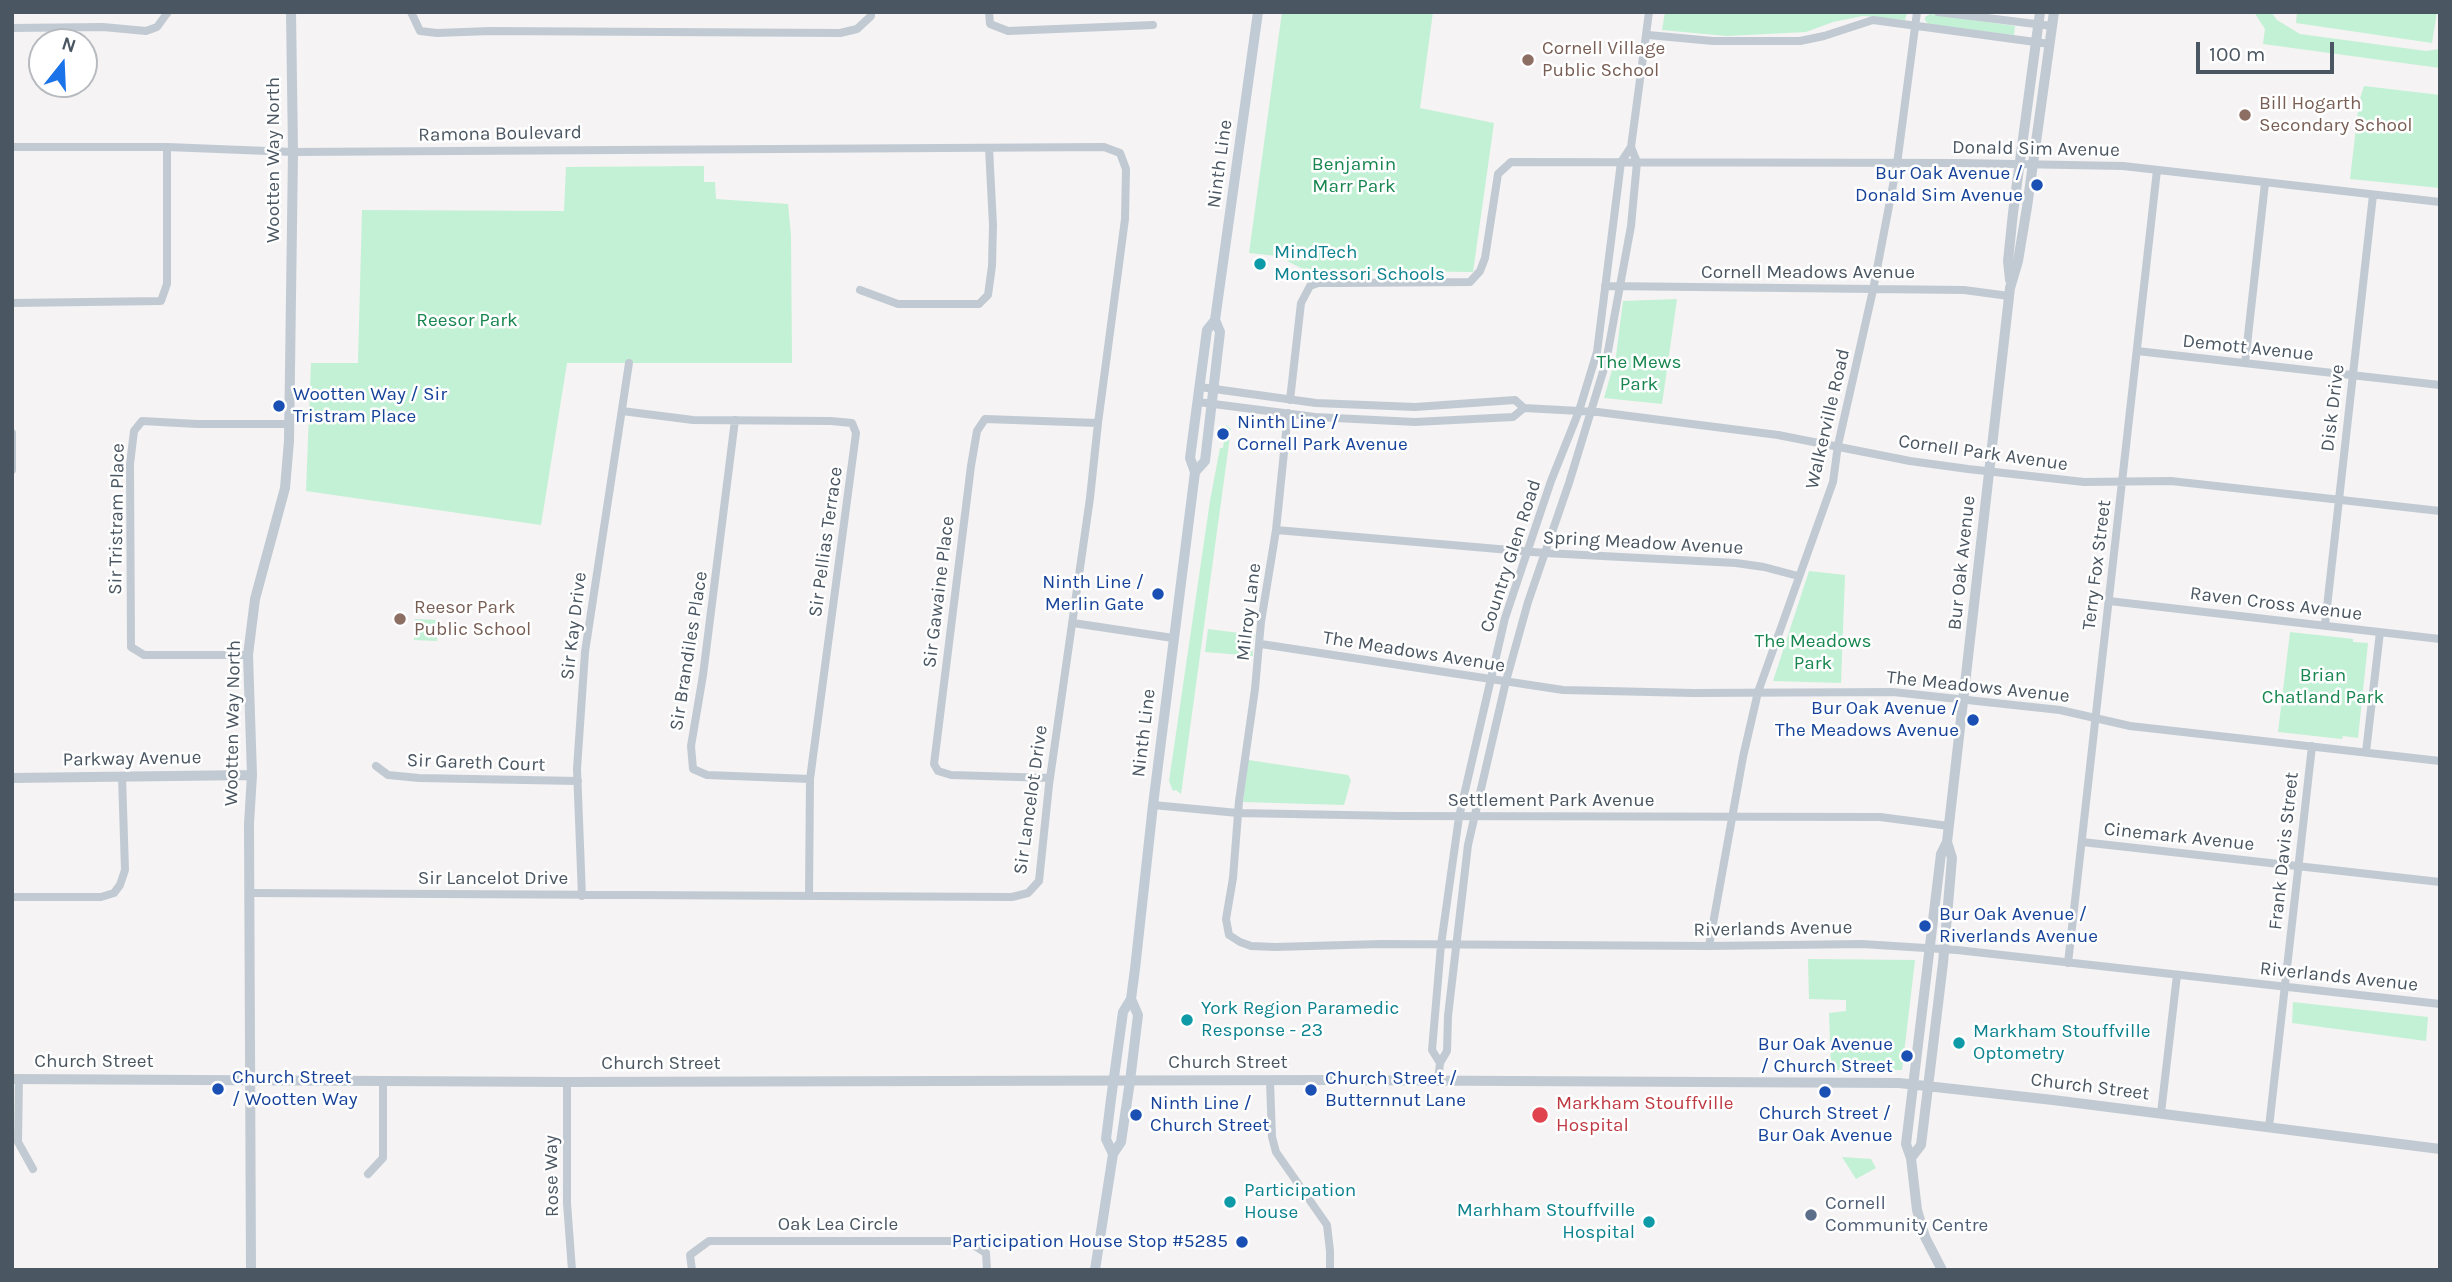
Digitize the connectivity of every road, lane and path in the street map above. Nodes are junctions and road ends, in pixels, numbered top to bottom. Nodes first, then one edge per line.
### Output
1 (168, 12) edge
2 (291, 12) edge
3 (411, 12) edge
4 (871, 12) edge
5 (989, 12) edge
6 (1258, 12) edge
7 (1649, 12) edge
8 (1917, 12) edge
9 (1938, 12) edge
10 (2040, 12) edge
11 (2054, 12) edge
12 (1153, 25) dead end
13 (2038, 25) junction
14 (1915, 26) junction
15 (2052, 26) junction
16 (12, 28) edge
17 (1648, 35) junction
18 (2036, 42) junction
19 (2050, 44) junction
20 (12, 147) edge
21 (167, 147) junction
22 (1631, 147) junction
23 (989, 148) junction
24 (293, 152) junction
25 (1629, 162) junction
26 (1897, 164) junction
27 (2019, 165) junction
28 (2033, 165) junction
29 (2157, 170) junction
30 (2265, 183) junction
31 (2374, 195) junction
32 (2440, 202) edge
33 (1605, 286) junction
34 (1618, 288) junction
35 (860, 290) dead end
36 (1873, 290) junction
37 (2010, 292) junction
38 (12, 303) edge
39 (1215, 320) junction
40 (2137, 351) junction
41 (629, 363) dead end
42 (2245, 363) junction
43 (2353, 375) junction
44 (2440, 385) edge
45 (1200, 387) junction
46 (1214, 389) junction
47 (1290, 400) junction
48 (1198, 401) junction
49 (1213, 404) junction
50 (1524, 408) junction
51 (622, 411) junction
52 (1579, 411) junction
53 (1592, 412) junction
54 (1289, 414) junction
55 (735, 420) junction
56 (1098, 423) junction
57 (289, 424) junction
58 (12, 433) edge
59 (1838, 445) junction
60 (12, 470) edge
61 (1195, 472) junction
62 (1990, 472) junction
63 (2123, 481) junction
64 (2339, 500) junction
65 (2440, 511) edge
66 (1276, 530) junction
67 (1527, 551) junction
68 (1545, 553) junction
69 (1798, 576) junction
70 (2109, 601) junction
71 (1073, 623) junction
72 (2325, 625) junction
73 (2380, 632) junction
74 (1173, 638) junction
75 (2440, 639) edge
76 (1261, 644) junction
77 (248, 655) junction
78 (1490, 680) junction
79 (1506, 681) junction
80 (1758, 692) junction
81 (1964, 699) junction
82 (2096, 718) junction
83 (2312, 746) junction
84 (2366, 752) junction
85 (2440, 761) edge
86 (376, 766) dead end
87 (251, 775) junction
88 (122, 776) junction
89 (12, 778) edge
90 (1050, 778) junction
91 (810, 779) junction
92 (578, 781) junction
93 (1153, 805) junction
94 (1238, 813) junction
95 (1459, 817) junction
96 (1475, 817) junction
97 (1731, 818) junction
98 (1949, 825) junction
99 (1947, 842) junction
100 (2082, 842) junction
101 (2297, 865) junction
102 (2440, 882) edge
103 (250, 893) junction
104 (582, 896) junction
105 (808, 896) junction
106 (12, 897) edge
107 (1455, 944) junction
108 (1441, 945) junction
109 (1709, 946) junction
110 (1930, 948) junction
111 (1944, 949) junction
112 (2068, 963) junction
113 (2177, 975) junction
114 (2284, 986) junction
115 (1131, 999) junction
116 (2440, 1004) edge
117 (1440, 1063) junction
118 (16, 1079) edge
119 (1114, 1080) junction
120 (251, 1081) junction
121 (383, 1081) junction
122 (1130, 1081) junction
123 (1270, 1081) junction
124 (1438, 1081) junction
125 (568, 1082) junction
126 (1913, 1085) junction
127 (1927, 1087) junction
128 (2161, 1113) junction
129 (2269, 1127) junction
130 (2440, 1149) edge
131 (1113, 1154) junction
132 (1911, 1158) junction
133 (33, 1169) dead end
134 (368, 1174) dead end
135 (251, 1270) edge
136 (572, 1270) edge
137 (692, 1270) edge
138 (987, 1270) edge
139 (1095, 1270) edge
140 (1330, 1270) edge
141 (1942, 1270) edge

1 - 16 street
2 - 24 street, Wootten Way North
3 - 4 street
5 - 12 street
6 - 39 main road, Ninth Line
7 - 17 street, Country Glen Road
8 - 14 street, Walkerville Road
9 - 13 street
10 - 13 street, Bur Oak Avenue
11 - 15 street, Bur Oak Avenue
13 - 15 street
13 - 18 street, Bur Oak Avenue
14 - 17 street
14 - 18 street
14 - 26 street, Walkerville Road
15 - 19 street, Bur Oak Avenue
17 - 22 street, Country Glen Road
18 - 19 street
18 - 27 street, Bur Oak Avenue
19 - 28 street, Bur Oak Avenue
20 - 21 street, Ramona Boulevard
21 - 24 street, Ramona Boulevard
21 - 38 street
22 - 25 street, Country Glen Road
22 - 25 street, Country Glen Road
23 - 24 street, Ramona Boulevard
23 - 35 street
23 - 56 street, Sir Lancelot Drive
24 - 57 street, Wootten Way North
25 - 26 street, Donald Sim Avenue
25 - 33 street, Country Glen Road
25 - 34 street, Country Glen Road
25 - 47 street, Donald Sim Avenue
26 - 27 street, Donald Sim Avenue
26 - 36 street, Walkerville Road
27 - 28 street, Donald Sim Avenue
27 - 37 street, Bur Oak Avenue
28 - 29 street, Donald Sim Avenue
28 - 37 street, Bur Oak Avenue
29 - 30 street, Donald Sim Avenue
29 - 40 street, Terry Fox Street
30 - 31 street, Donald Sim Avenue
30 - 42 street
31 - 32 street, Donald Sim Avenue
31 - 43 street, Disk Drive
33 - 34 street, Cornell Meadows Avenue
33 - 52 street, Country Glen Road
34 - 36 street, Cornell Meadows Avenue
34 - 53 street, Country Glen Road
36 - 37 street, Cornell Meadows Avenue
36 - 59 street, Walkerville Road
37 - 62 street, Bur Oak Avenue
39 - 45 main road, Ninth Line
39 - 46 main road, Ninth Line
40 - 42 street, Demott Avenue
40 - 63 street, Terry Fox Street
41 - 51 street, Sir Kay Drive
42 - 43 street, Demott Avenue
43 - 44 street, Demott Avenue
43 - 64 street, Disk Drive
45 - 46 street, Cornell Park Avenue
45 - 48 main road, Ninth Line
46 - 47 street, Cornell Park Avenue
46 - 49 main road, Ninth Line
47 - 50 street, Cornell Park Avenue
48 - 49 street, Cornell Park Avenue
48 - 61 main road, Ninth Line
49 - 54 street, Cornell Park Avenue
49 - 61 main road, Ninth Line
50 - 52 street, Cornell Park Avenue
50 - 54 street, Cornell Park Avenue
51 - 55 street, Sir Pellias Terrace
51 - 92 street, Sir Kay Drive
52 - 53 street, Cornell Park Avenue
52 - 67 street, Country Glen Road
53 - 59 street, Cornell Park Avenue
53 - 68 street, Country Glen Road
54 - 66 street, Milroy Lane
55 - 91 street, Sir Brandiles Place
55 - 91 street, Sir Pellias Terrace
56 - 71 street, Sir Lancelot Drive
56 - 90 street, Sir Gawaine Place
57 - 77 street, Wootten Way North
57 - 77 street, Sir Tristram Place
58 - 60 street
59 - 62 street, Cornell Park Avenue
59 - 69 street, Walkerville Road
61 - 74 main road, Ninth Line
62 - 63 street, Cornell Park Avenue
62 - 81 street, Bur Oak Avenue
63 - 64 street, Cornell Park Avenue
63 - 70 street, Terry Fox Street
64 - 65 street, Cornell Park Avenue
64 - 72 street, Disk Drive
66 - 67 street, Spring Meadow Avenue
66 - 76 street, Milroy Lane
67 - 68 street, Spring Meadow Avenue
67 - 78 street, Country Glen Road
68 - 69 street, Spring Meadow Avenue
68 - 79 street, Country Glen Road
69 - 80 street, Walkerville Road
70 - 72 street, Raven Cross Avenue
70 - 82 street, Terry Fox Street
71 - 74 street
71 - 90 street, Sir Lancelot Drive
72 - 73 street, Raven Cross Avenue
73 - 75 street, Raven Cross Avenue
73 - 84 street
74 - 93 main road, Ninth Line
76 - 78 street, The Meadows Avenue
76 - 94 street, Milroy Lane
77 - 87 street, Wootten Way North
78 - 79 street, The Meadows Avenue
78 - 95 street, Country Glen Road
79 - 80 street, The Meadows Avenue
79 - 96 street, Country Glen Road
80 - 81 street, The Meadows Avenue
80 - 97 street, Walkerville Road
81 - 82 street, The Meadows Avenue
81 - 98 street, Bur Oak Avenue
82 - 83 street, The Meadows Avenue
82 - 100 street, Terry Fox Street
83 - 84 street, The Meadows Avenue
83 - 101 street, Frank Davis Street
84 - 85 street, The Meadows Avenue
86 - 92 street, Sir Gareth Court
87 - 88 street, Parkway Avenue
87 - 103 street, Wootten Way North
88 - 89 street, Parkway Avenue
88 - 106 street
90 - 105 street, Sir Lancelot Drive
91 - 105 street, Sir Pellias Terrace
92 - 104 street, Sir Kay Drive
93 - 94 street, Settlement Park Avenue
93 - 115 main road, Ninth Line
94 - 95 street, Settlement Park Avenue
94 - 108 street, Riverlands Avenue
95 - 96 street, Settlement Park Avenue
95 - 108 street, Country Glen Road
96 - 97 street, Settlement Park Avenue
96 - 107 street, Country Glen Road
97 - 98 street, Settlement Park Avenue
97 - 109 street, Walkerville Road
98 - 99 street, Bur Oak Avenue
99 - 110 street, Bur Oak Avenue
99 - 111 street, Bur Oak Avenue
100 - 101 street, Cinemark Avenue
100 - 112 street, Terry Fox Street
101 - 102 street, Cinemark Avenue
101 - 114 street, Frank Davis Street
103 - 104 street, Sir Lancelot Drive
103 - 120 street, Wootten Way North
104 - 105 street, Sir Lancelot Drive
107 - 108 street, Riverlands Avenue
107 - 109 street, Riverlands Avenue
107 - 117 street, Country Glen Road
108 - 117 street, Country Glen Road
109 - 110 street, Riverlands Avenue
110 - 111 street, Riverlands Avenue
110 - 126 street, Bur Oak Avenue
111 - 112 street, Riverlands Avenue
111 - 127 street, Bur Oak Avenue
112 - 113 street, Riverlands Avenue
113 - 114 street, Riverlands Avenue
113 - 128 street
114 - 116 street, Riverlands Avenue
114 - 129 street, Frank Davis Street
115 - 119 main road, Ninth Line
115 - 122 main road, Ninth Line
117 - 124 street, Country Glen Road
118 - 120 street, Church Street
118 - 133 street
119 - 122 street, Church Street
119 - 125 street, Church Street
119 - 131 main road, Ninth Line
120 - 121 street, Church Street
120 - 135 street, Wootten Way North
121 - 125 street, Church Street
121 - 134 street
122 - 123 street, Church Street
122 - 131 main road, Ninth Line
123 - 124 street, Church Street
123 - 140 street
124 - 126 street, Church Street
125 - 136 street, Rose Way
126 - 127 street, Church Street
126 - 132 street, Bur Oak Avenue
127 - 128 street, Church Street
127 - 132 street, Bur Oak Avenue
128 - 129 street, Church Street
129 - 130 street, Church Street
131 - 139 main road, Ninth Line
132 - 141 street, Bur Oak Avenue
137 - 138 street, Oak Lea Circle

